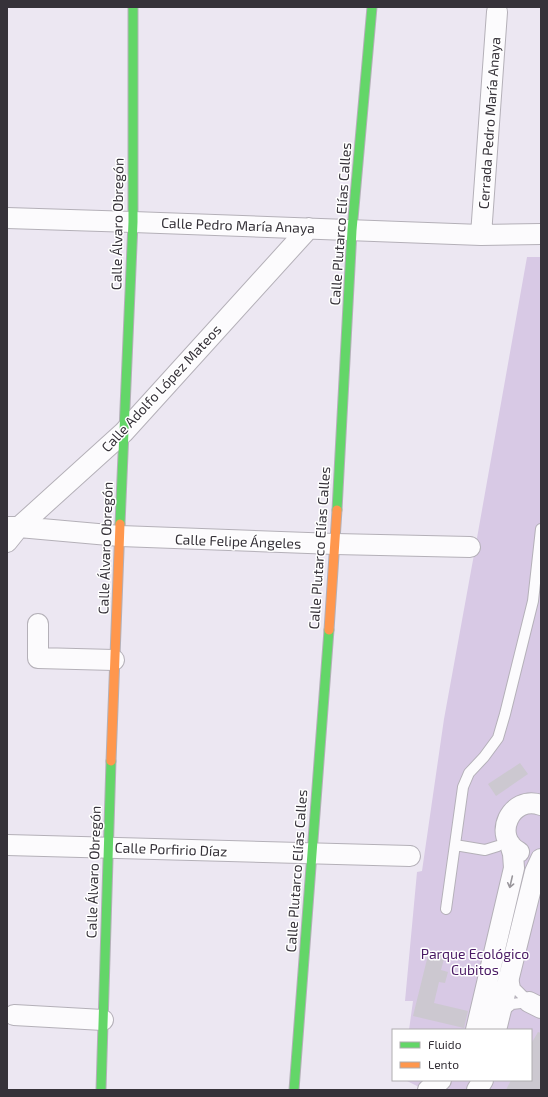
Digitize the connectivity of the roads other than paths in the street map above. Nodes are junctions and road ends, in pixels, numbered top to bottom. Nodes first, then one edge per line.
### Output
1 (134, 7) edge
2 (372, 7) edge
3 (497, 12) dead end
4 (7, 218) edge
5 (133, 222) junction
6 (309, 228) junction
7 (352, 230) junction
8 (541, 234) edge
9 (481, 235) junction
10 (124, 432) junction
11 (541, 529) edge
12 (11, 532) edge
13 (120, 536) junction
14 (335, 544) junction
15 (470, 547) dead end
16 (38, 624) dead end
17 (114, 660) junction
18 (541, 805) edge
19 (505, 842) junction
20 (455, 844) junction
21 (7, 845) edge
22 (108, 847) junction
23 (311, 853) junction
24 (541, 854) edge
25 (410, 856) dead end
26 (541, 859) edge
27 (446, 909) dead end
28 (511, 969) junction
29 (535, 1005) edge
30 (14, 1015) dead end
31 (103, 1020) junction
32 (488, 1026) edge
33 (440, 1081) edge
34 (482, 1081) edge
35 (101, 1090) edge
36 (294, 1090) edge
37 (428, 1090) edge
38 (477, 1090) edge

1 - 5 street, Calle Álvaro Obregón
2 - 7 street, Calle Plutarco Elías Calles
3 - 9 street, Cerrada Pedro María Anaya
4 - 5 street, Calle Pedro María Anaya
5 - 6 street, Calle Pedro María Anaya
5 - 10 street, Calle Álvaro Obregón
6 - 7 street, Calle Pedro María Anaya
6 - 10 street, Calle Adolfo López Mateos
7 - 9 street, Calle Pedro María Anaya
7 - 14 street, Calle Plutarco Elías Calles
8 - 9 street, Calle Pedro María Anaya
10 - 12 street, Calle Adolfo López Mateos
10 - 13 street, Calle Álvaro Obregón
11 - 20 lane
12 - 13 street, Calle Felipe Ángeles
13 - 14 street, Calle Felipe Ángeles
13 - 17 street, Calle Álvaro Obregón
14 - 15 street, Calle Felipe Ángeles
14 - 23 street, Calle Plutarco Elías Calles
16 - 17 street
17 - 22 street, Calle Álvaro Obregón
18 - 19 street
19 - 20 lane
19 - 24 street
19 -> 32 street
20 - 27 lane
21 - 22 street, Calle Porfirio Díaz
22 - 23 street, Calle Porfirio Díaz
22 - 31 street, Calle Álvaro Obregón
23 - 25 street, Calle Porfirio Díaz
23 - 36 street, Calle Plutarco Elías Calles
26 - 28 street
28 - 29 lane
28 - 32 street
29 - 32 lane
30 - 31 street
31 - 35 street, Calle Álvaro Obregón
33 - 37 street
34 - 38 street

